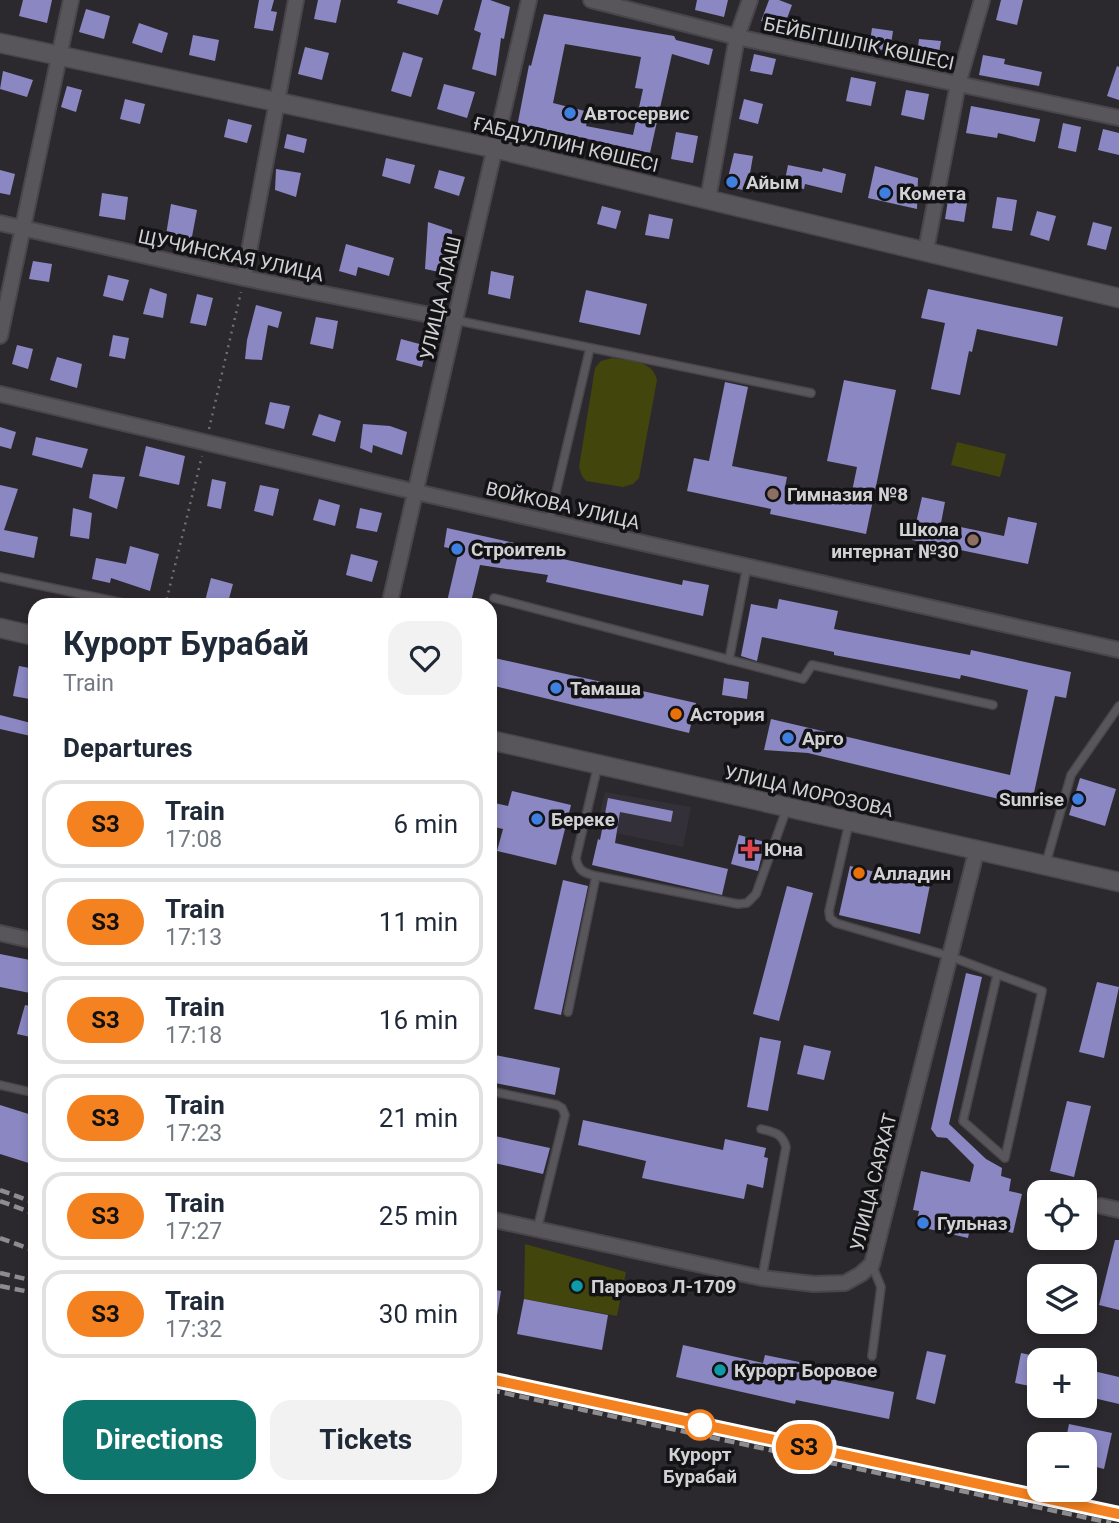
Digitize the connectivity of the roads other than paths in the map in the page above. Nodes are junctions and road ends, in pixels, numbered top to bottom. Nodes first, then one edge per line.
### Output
1 (71, 0) edge
2 (296, 0) edge
3 (529, 0) edge
4 (591, 0) edge
5 (750, 0) edge
6 (982, 0) edge
7 (737, 37) junction
8 (0, 43) edge
9 (58, 56) junction
10 (958, 84) junction
11 (278, 101) junction
12 (1119, 118) edge
13 (493, 148) junction
14 (708, 199) junction
15 (0, 223) edge
16 (23, 229) junction
17 (926, 250) junction
18 (244, 278) junction
19 (1119, 298) edge
20 (455, 320) junction
21 (0, 336) edge
22 (590, 348) junction
23 (811, 393) dead end
24 (0, 394) edge
25 (416, 492) junction
26 (549, 522) junction
27 (747, 566) junction
28 (0, 577) edge
29 (88, 596) joint
30 (98, 598) edge
31 (392, 598) edge
32 (497, 599) edge
33 (0, 628) edge
34 (28, 634) edge
35 (1119, 650) edge
36 (729, 660) junction
37 (993, 705) dead end
38 (1119, 706) edge
39 (497, 742) edge
40 (598, 765) junction
41 (788, 807) junction
42 (850, 821) junction
43 (977, 849) junction
44 (1045, 864) junction
45 (596, 876) junction
46 (1119, 882) edge
47 (0, 933) edge
48 (28, 939) edge
49 (949, 956) junction
50 (997, 975) junction
51 (568, 1012) dead end
52 (0, 1085) edge
53 (28, 1091) edge
54 (497, 1092) edge
55 (761, 1129) dead end
56 (1101, 1206) dead end
57 (1119, 1210) edge
58 (497, 1221) edge
59 (537, 1230) junction
60 (872, 1264) junction
61 (762, 1278) junction
62 (872, 1356) dead end

1 - 9 street
2 - 11 street
3 - 13 street, УЛИЦА АЛАШ
4 - 7 street, БЕЙБІТШІЛІК КӨШЕСІ
5 - 7 street
6 - 10 street
7 - 10 street, БЕЙБІТШІЛІК КӨШЕСІ
7 - 14 street
8 - 9 street, ҒАБДУЛЛИН КӨШЕСІ
9 - 11 street, ҒАБДУЛЛИН КӨШЕСІ
9 - 16 street
10 - 12 street, БЕЙБІТШІЛІК КӨШЕСІ
10 - 17 street
11 - 13 street, ҒАБДУЛЛИН КӨШЕСІ
11 - 18 street
13 - 14 street, ҒАБДУЛЛИН КӨШЕСІ
13 - 20 street, УЛИЦА АЛАШ
14 - 17 street, ҒАБДУЛЛИН КӨШЕСІ
15 - 16 street, ЩУЧИНСКАЯ УЛИЦА
16 - 18 street, ЩУЧИНСКАЯ УЛИЦА
16 - 21 street
17 - 19 street, ҒАБДУЛЛИН КӨШЕСІ
18 - 20 street, ЩУЧИНСКАЯ УЛИЦА
20 - 22 lane
20 - 25 street, УЛИЦА АЛАШ
22 - 23 lane
22 - 26 lane
24 - 25 street, ВОЙКОВА УЛИЦА
25 - 26 street, ВОЙКОВА УЛИЦА
25 - 31 street, УЛИЦА АЛАШ
26 - 27 street, ВОЙКОВА УЛИЦА
27 - 35 street, ВОЙКОВА УЛИЦА
27 - 36 lane
28 - 29 lane
29 - 30 lane
32 - 36 lane
33 - 34 street
36 - 37 lane
38 - 44 lane
39 - 40 street, УЛИЦА МОРОЗОВА
40 - 41 street, УЛИЦА МОРОЗОВА
40 - 45 lane
41 - 42 street, УЛИЦА МОРОЗОВА
41 - 45 lane
42 - 43 street, УЛИЦА МОРОЗОВА
42 - 49 lane
43 - 44 street, УЛИЦА МОРОЗОВА
43 - 49 street, УЛИЦА САЯХАТ
44 - 46 street, УЛИЦА МОРОЗОВА
45 - 51 lane
47 - 48 street
49 - 50 lane
49 - 60 street, УЛИЦА САЯХАТ
50 - 50 lane
52 - 53 lane
54 - 59 lane
55 - 61 lane
56 - 57 street
58 - 59 street, УЛИЦА САЯХАТ
59 - 61 street, УЛИЦА САЯХАТ
60 - 61 street, УЛИЦА САЯХАТ
60 - 62 lane

